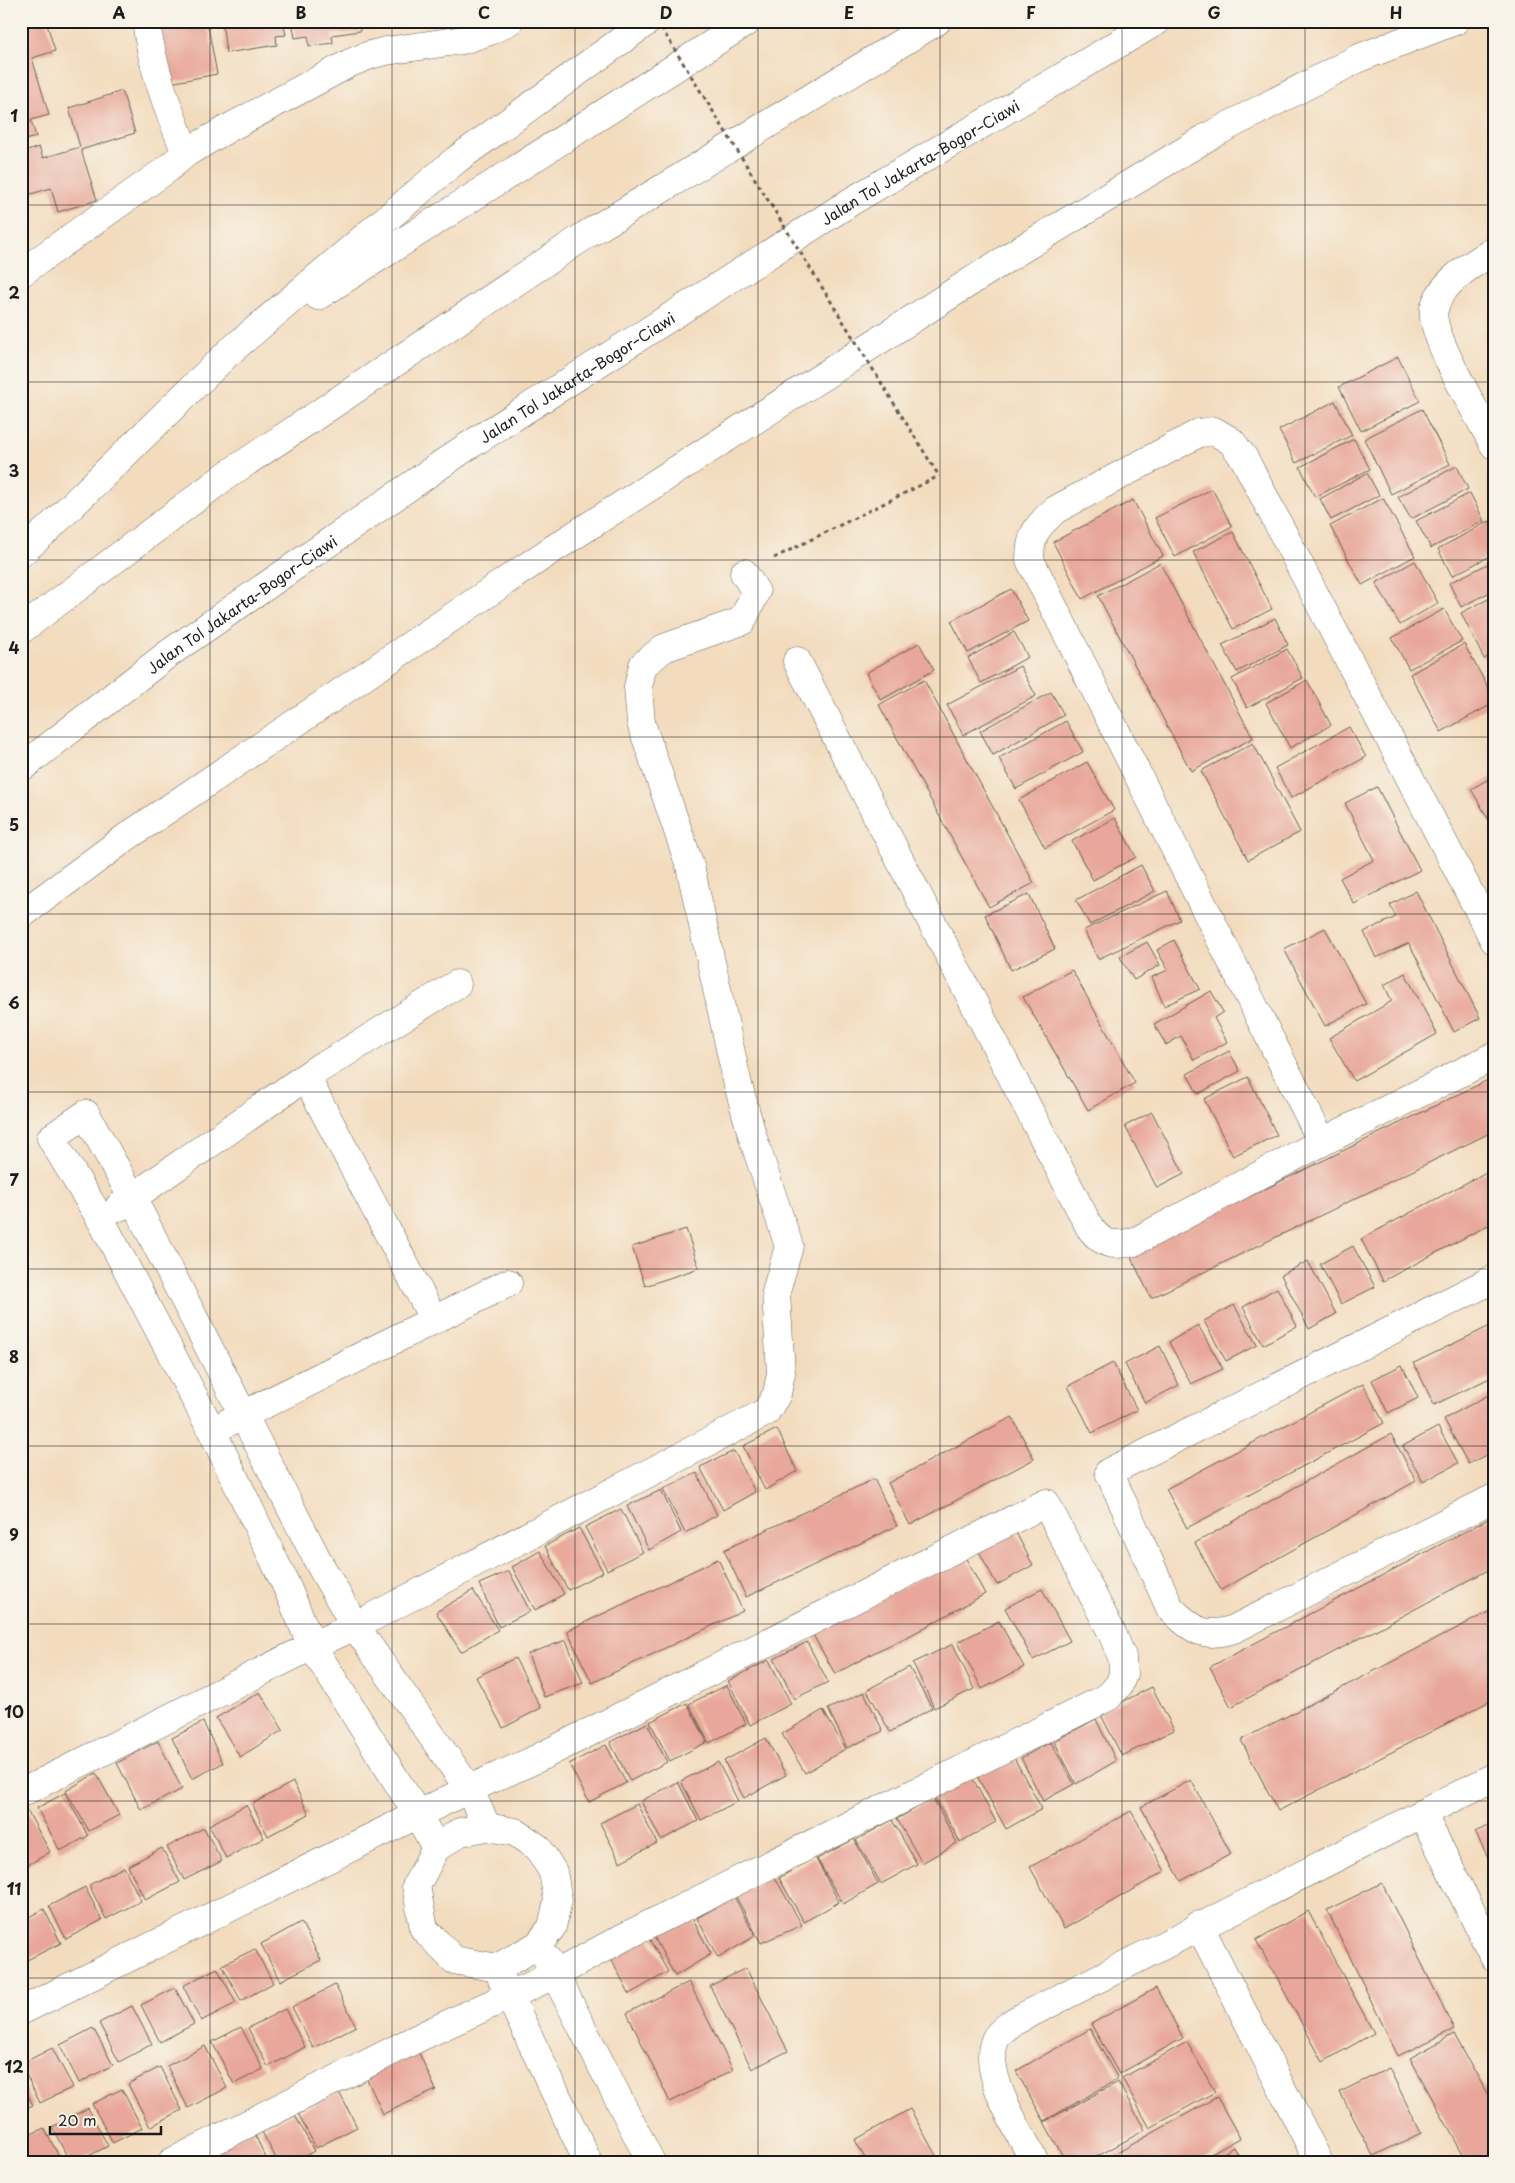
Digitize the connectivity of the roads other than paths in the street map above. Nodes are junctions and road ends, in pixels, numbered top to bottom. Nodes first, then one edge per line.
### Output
1 (146, 21) edge
2 (509, 21) edge
3 (648, 21) edge
4 (748, 21) edge
5 (937, 21) edge
6 (1157, 21) edge
7 (1455, 21) edge
8 (186, 153) junction
9 (1494, 251) edge
10 (21, 273) edge
11 (228, 353) junction
12 (1494, 444) edge
13 (21, 553) edge
14 (744, 573) road end
15 (21, 630) edge
16 (797, 661) dead end
17 (21, 768) edge
18 (21, 915) edge
19 (1494, 940) edge
20 (454, 977) dead end
21 (1494, 1056) edge
22 (306, 1077) junction
23 (1322, 1142) junction
24 (132, 1197) junction
25 (101, 1220) junction
26 (1494, 1279) edge
27 (508, 1283) dead end
28 (434, 1320) junction
29 (242, 1415) junction
30 (212, 1431) junction
31 (1494, 1498) edge
32 (355, 1626) junction
33 (312, 1646) junction
34 (1494, 1777) edge
35 (469, 1789) junction
36 (21, 1793) edge
37 (1422, 1813) junction
38 (418, 1814) junction
39 (487, 1826) junction
40 (436, 1848) junction
41 (1199, 1925) junction
42 (538, 1945) junction
43 (1494, 1958) edge
44 (497, 1968) junction
45 (556, 1974) junction
46 (509, 1996) junction
47 (21, 2011) edge
48 (172, 2162) edge
49 (588, 2162) edge
50 (651, 2162) edge
51 (1035, 2162) edge
52 (1319, 2162) edge

1 - 8 main road
2 - 8 main road
3 - 11 main road
4 - 11 main road
5 - 15 main road
6 - 17 main road, Jalan Tol Jakarta–Bogor–Ciawi
7 - 18 main road
8 - 10 main road
9 - 12 main road
11 - 13 main road
14 - 32 main road
16 - 23 main road
19 - 23 main road
20 - 22 main road
21 - 23 main road
22 - 24 main road
22 - 28 main road
24 - 25 main road
24 - 25 main road
24 - 29 main road
25 - 30 main road
26 - 31 main road
27 - 28 main road
28 - 29 main road
29 - 30 main road
29 - 32 main road
30 - 33 main road
32 - 33 main road
32 - 35 main road
33 - 36 main road
33 - 38 main road
34 - 37 main road
35 - 38 main road
35 - 39 main road
35 - 45 main road
37 - 41 main road
37 - 43 main road
38 - 40 main road
38 - 47 main road
39 - 40 main road
39 - 42 main road
40 - 44 main road
41 - 51 main road
41 - 52 main road
42 - 44 main road
42 - 45 main road
44 - 46 main road
45 - 46 main road
45 - 50 main road
46 - 48 main road
46 - 49 main road

